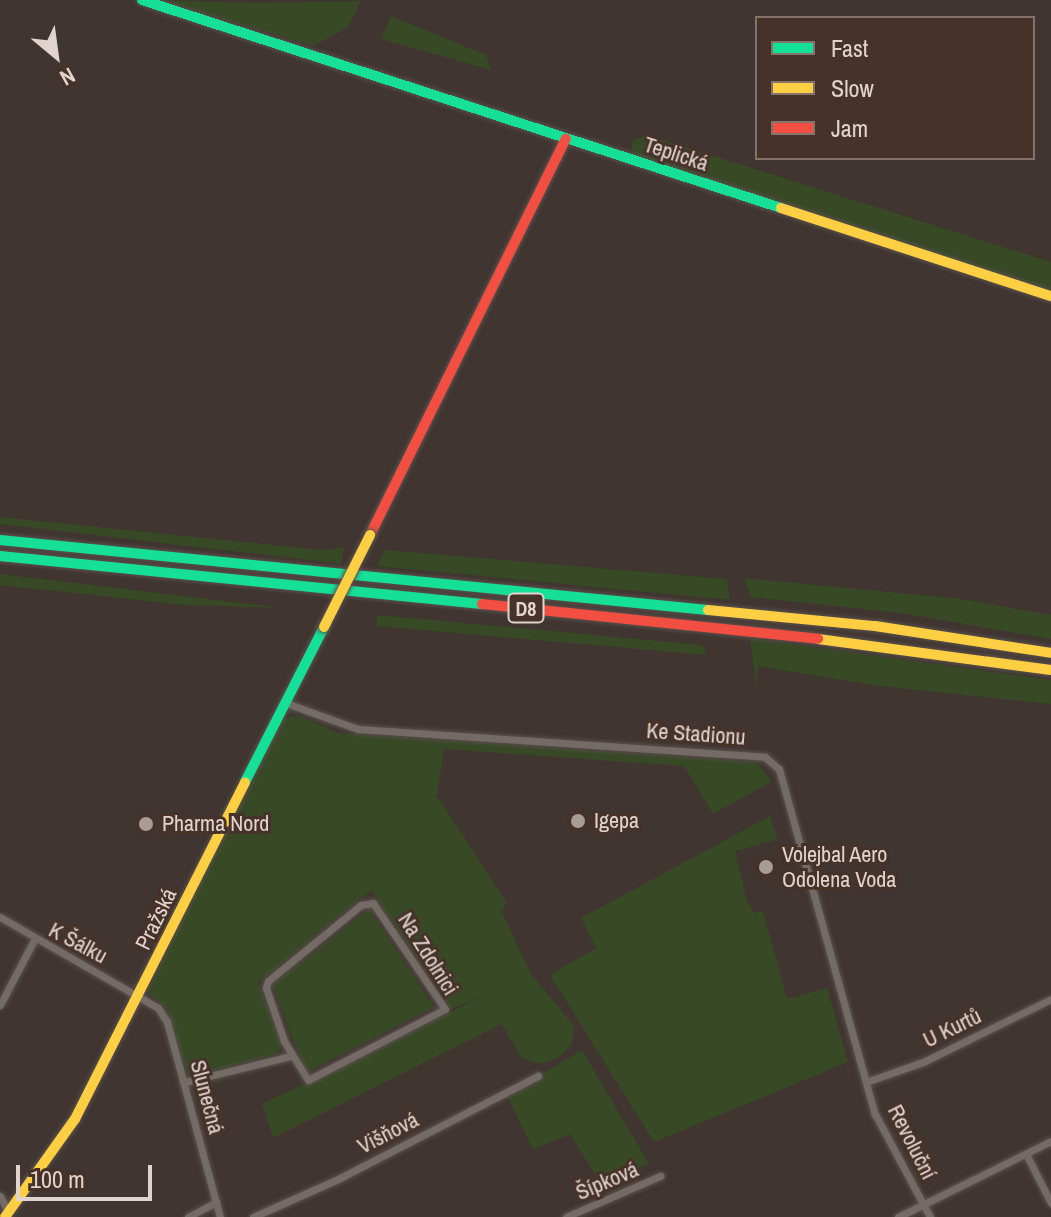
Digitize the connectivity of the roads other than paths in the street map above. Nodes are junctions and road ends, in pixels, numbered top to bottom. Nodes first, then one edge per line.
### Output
1 (142, 0) edge
2 (566, 139) junction
3 (1051, 296) edge
4 (0, 540) edge
5 (0, 556) edge
6 (1051, 653) edge
7 (1051, 670) edge
8 (286, 703) junction
9 (0, 917) edge
10 (34, 940) junction
11 (141, 996) junction
12 (1051, 999) edge
13 (0, 1005) edge
14 (291, 1056) junction
15 (538, 1076) dead end
16 (185, 1082) junction
17 (866, 1082) junction
18 (1051, 1141) edge
19 (1026, 1154) junction
20 (660, 1176) dead end
21 (0, 1196) edge
22 (216, 1202) junction
23 (1051, 1203) edge
24 (924, 1205) junction
25 (6, 1214) edge
26 (188, 1217) edge
27 (220, 1217) edge
28 (253, 1217) edge
29 (566, 1217) edge
30 (898, 1217) edge
31 (930, 1217) edge

1 - 2 main road, Teplická
2 - 3 main road, Teplická
2 - 8 main road, Pražská, bridge
4 - 6 main road, D8
5 - 7 main road, D8
8 - 11 main road, Pražská
8 - 17 street, Ke Stadionu
9 - 10 street, K Šálku
10 - 11 street, K Šálku
10 - 13 street
11 - 16 street, Slunečná
11 - 25 main road, Pražská
12 - 17 street, U Kurtů
14 - 14 street, Na Zdolnici
14 - 16 street
15 - 28 street, Višňová
16 - 22 street, Slunečná
17 - 24 street, Revoluční
18 - 19 street
19 - 23 street
19 - 24 street
20 - 29 street, Šípková
21 - 25 street
22 - 26 street
22 - 27 street, Slunečná
24 - 30 street
24 - 31 street, Revoluční

